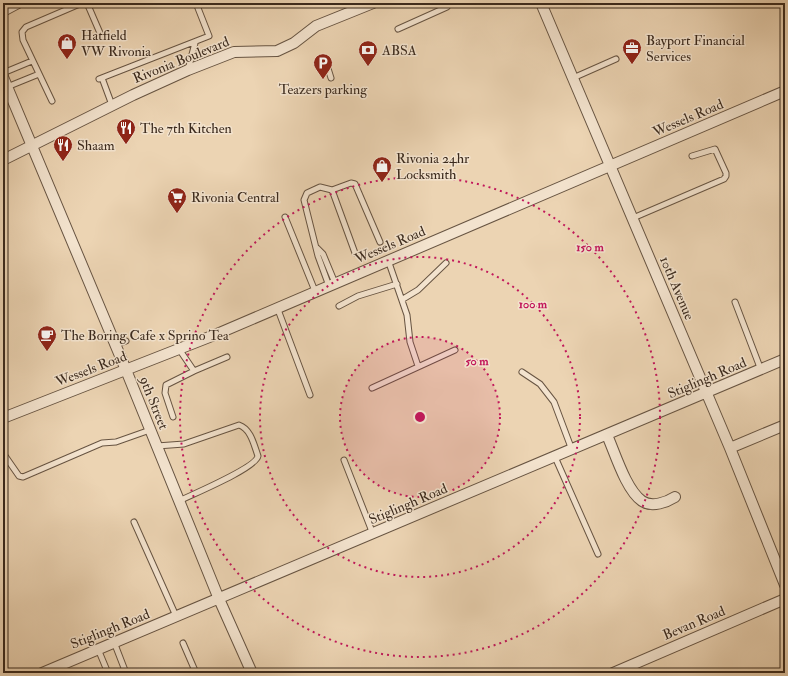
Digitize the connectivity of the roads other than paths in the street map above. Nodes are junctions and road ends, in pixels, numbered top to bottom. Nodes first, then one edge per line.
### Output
1 (18, 3) edge
2 (82, 3) edge
3 (87, 3) edge
4 (196, 3) edge
5 (373, 3) edge
6 (541, 3) edge
7 (447, 7) dead end
8 (3, 11) edge
9 (398, 29) dead end
10 (100, 33) dead end
11 (194, 43) junction
12 (325, 59) dead end
13 (616, 59) dead end
14 (32, 61) junction
15 (188, 70) junction
16 (3, 73) edge
17 (38, 74) junction
18 (3, 77) edge
19 (331, 78) dead end
20 (573, 78) junction
21 (7, 87) junction
22 (785, 92) edge
23 (52, 102) dead end
24 (112, 106) junction
25 (31, 146) junction
26 (692, 156) dead end
27 (3, 160) edge
28 (611, 166) junction
29 (332, 190) junction
30 (285, 217) dead end
31 (633, 218) junction
32 (380, 242) dead end
33 (355, 253) dead end
34 (388, 260) junction
35 (446, 263) dead end
36 (332, 284) junction
37 (397, 284) junction
38 (315, 291) junction
39 (403, 299) junction
40 (735, 302) dead end
41 (338, 306) dead end
42 (278, 307) junction
43 (126, 341) dead end
44 (114, 345) junction
45 (179, 349) junction
46 (455, 350) dead end
47 (227, 357) dead end
48 (785, 359) edge
49 (418, 366) junction
50 (126, 370) junction
51 (761, 370) junction
52 (194, 371) junction
53 (522, 372) dead end
54 (372, 388) dead end
55 (706, 393) junction
56 (310, 395) dead end
57 (3, 418) edge
58 (173, 418) dead end
59 (785, 425) edge
60 (150, 430) junction
61 (607, 435) junction
62 (157, 446) junction
63 (730, 448) junction
64 (572, 450) junction
65 (3, 453) edge
66 (555, 457) junction
67 (344, 460) dead end
68 (675, 496) dead end
69 (179, 501) junction
70 (134, 522) dead end
71 (373, 534) junction
72 (598, 554) dead end
73 (785, 585) edge
74 (219, 599) junction
75 (785, 599) edge
76 (177, 617) junction
77 (114, 642) junction
78 (184, 643) dead end
79 (98, 649) junction
80 (42, 673) edge
81 (108, 673) edge
82 (126, 673) edge
83 (196, 673) edge
84 (252, 673) edge
85 (613, 673) edge

1 - 8 street
2 - 14 lane
3 - 10 lane
4 - 11 lane
5 - 15 street, Rivonia Boulevard
6 - 20 street, 10th Avenue
7 - 9 lane
11 - 15 lane
11 - 24 lane
12 - 19 lane
13 - 20 lane
14 - 16 lane
14 - 17 lane
15 - 24 street, Rivonia Boulevard
17 - 21 lane
17 - 23 lane
18 - 21 street, 9th Street
20 - 28 street, 10th Avenue
21 - 25 street, 9th Street
22 - 28 street, Wessels Road
24 - 25 street, Rivonia Boulevard
25 - 27 street, Rivonia Boulevard
25 - 44 street, 9th Street
26 - 31 lane
28 - 31 street, 10th Avenue
28 - 34 street, Wessels Road
29 - 32 lane
29 - 33 lane
29 - 36 lane
30 - 38 lane
31 - 55 street, 10th Avenue
34 - 36 street, Wessels Road
34 - 37 lane
35 - 39 lane
36 - 38 street, Wessels Road
37 - 39 lane
37 - 41 lane
38 - 42 street, Wessels Road
39 - 49 lane
40 - 51 lane
42 - 45 street, Wessels Road
42 - 56 lane
43 - 44 lane
44 - 50 street, 9th Street
45 - 50 street, Wessels Road
45 - 52 lane
46 - 49 lane
47 - 52 lane
48 - 51 street, Stiglingh Road
49 - 54 lane
50 - 57 street, Wessels Road
50 - 60 street, 9th Street
51 - 55 street, Stiglingh Road
52 - 58 lane
53 - 64 lane
55 - 61 street, Stiglingh Road
55 - 63 street, 10th Avenue
59 - 63 street
60 - 62 street, 9th Street
60 - 65 lane
61 - 64 street, Stiglingh Road
61 - 68 street
62 - 69 street, 9th Street
62 - 69 lane
63 - 73 street, 10th Avenue
64 - 66 street, Stiglingh Road
66 - 71 street, Stiglingh Road
66 - 72 lane
67 - 71 lane
69 - 74 street, 9th Street
70 - 76 lane
71 - 74 street, Stiglingh Road
74 - 76 street, Stiglingh Road
74 - 84 street, 9th Street
75 - 85 street, Bevan Road
76 - 77 street, Stiglingh Road
77 - 79 street, Stiglingh Road
77 - 82 lane
78 - 83 lane
79 - 80 street, Stiglingh Road
79 - 81 lane

